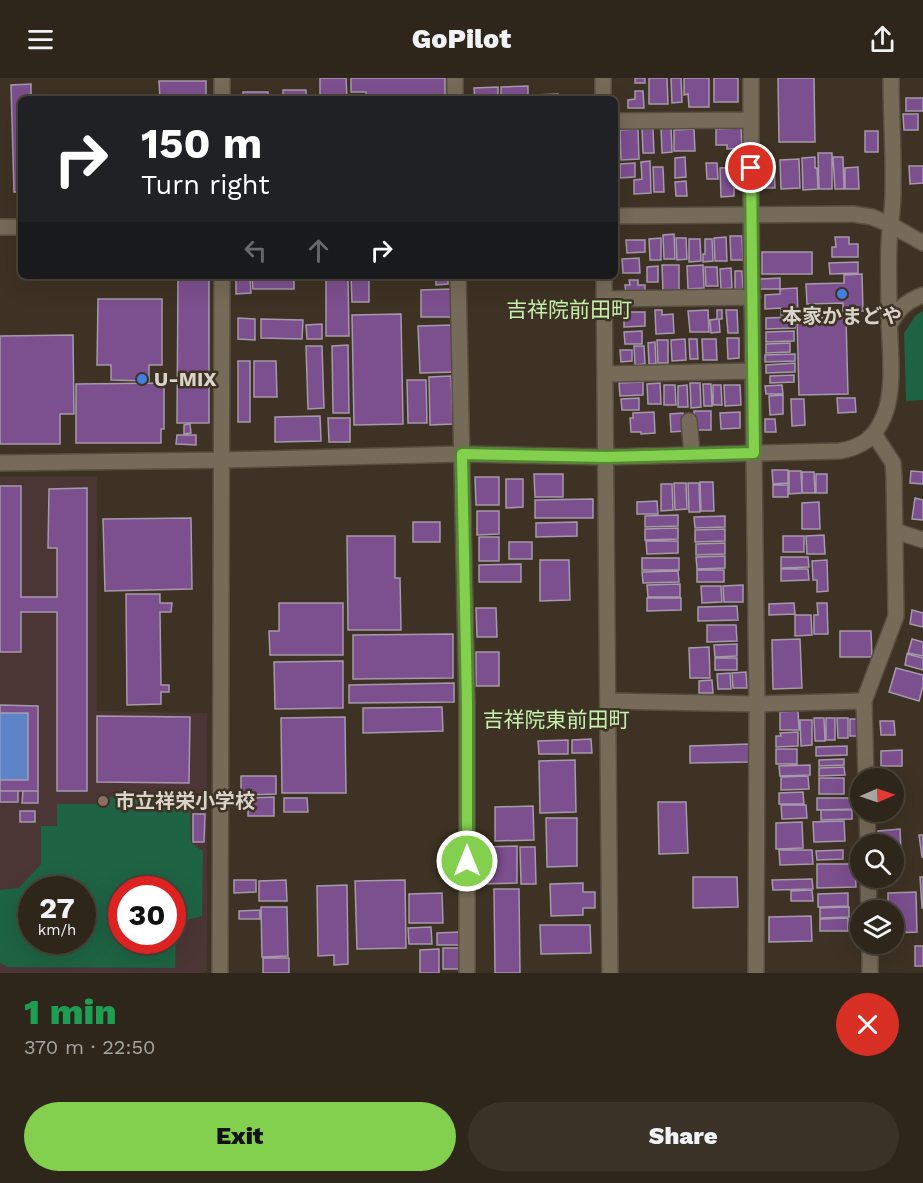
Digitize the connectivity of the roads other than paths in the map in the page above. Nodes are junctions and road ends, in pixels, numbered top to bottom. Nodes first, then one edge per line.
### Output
1 (222, 78) edge
2 (455, 78) edge
3 (603, 78) edge
4 (751, 78) edge
5 (891, 78) edge
6 (222, 96) edge
7 (455, 96) edge
8 (603, 96) edge
9 (751, 120) junction
10 (618, 121) edge
11 (751, 215) junction
12 (618, 216) edge
13 (891, 225) junction
14 (18, 226) edge
15 (0, 227) edge
16 (923, 243) edge
17 (222, 279) edge
18 (458, 279) edge
19 (604, 279) edge
20 (923, 294) edge
21 (753, 297) junction
22 (604, 299) junction
23 (889, 326) junction
24 (753, 371) junction
25 (605, 374) junction
26 (689, 421) dead end
27 (874, 434) junction
28 (754, 453) junction
29 (462, 454) junction
30 (692, 454) junction
31 (606, 457) junction
32 (222, 460) junction
33 (0, 463) edge
34 (895, 531) junction
35 (923, 540) edge
36 (608, 701) junction
37 (864, 701) junction
38 (757, 704) junction
39 (866, 768) edge
40 (870, 954) edge
41 (220, 973) edge
42 (467, 973) edge
43 (610, 973) edge
44 (756, 973) edge
45 (870, 973) edge

1 - 6 street
2 - 7 street
3 - 8 street
4 - 9 street
5 - 13 street
9 - 10 street
9 - 11 street
11 - 12 street
11 - 13 street
11 - 21 street
13 - 16 street
13 - 23 street
14 - 15 street
17 - 32 street
18 - 29 street
19 - 22 street
20 - 23 street
21 - 22 street
21 - 24 street
22 - 25 street
23 - 27 street
24 - 25 street
24 - 28 street
25 - 31 street
26 - 30 street
27 - 28 street
27 - 34 street
28 - 30 street
28 - 38 street
29 - 31 street
29 - 32 street
29 - 42 street
30 - 31 street
31 - 36 street
32 - 33 street
32 - 41 street
34 - 35 street
34 - 37 street
36 - 38 street
36 - 43 street
37 - 38 street
37 - 39 street
38 - 44 street
40 - 45 street

